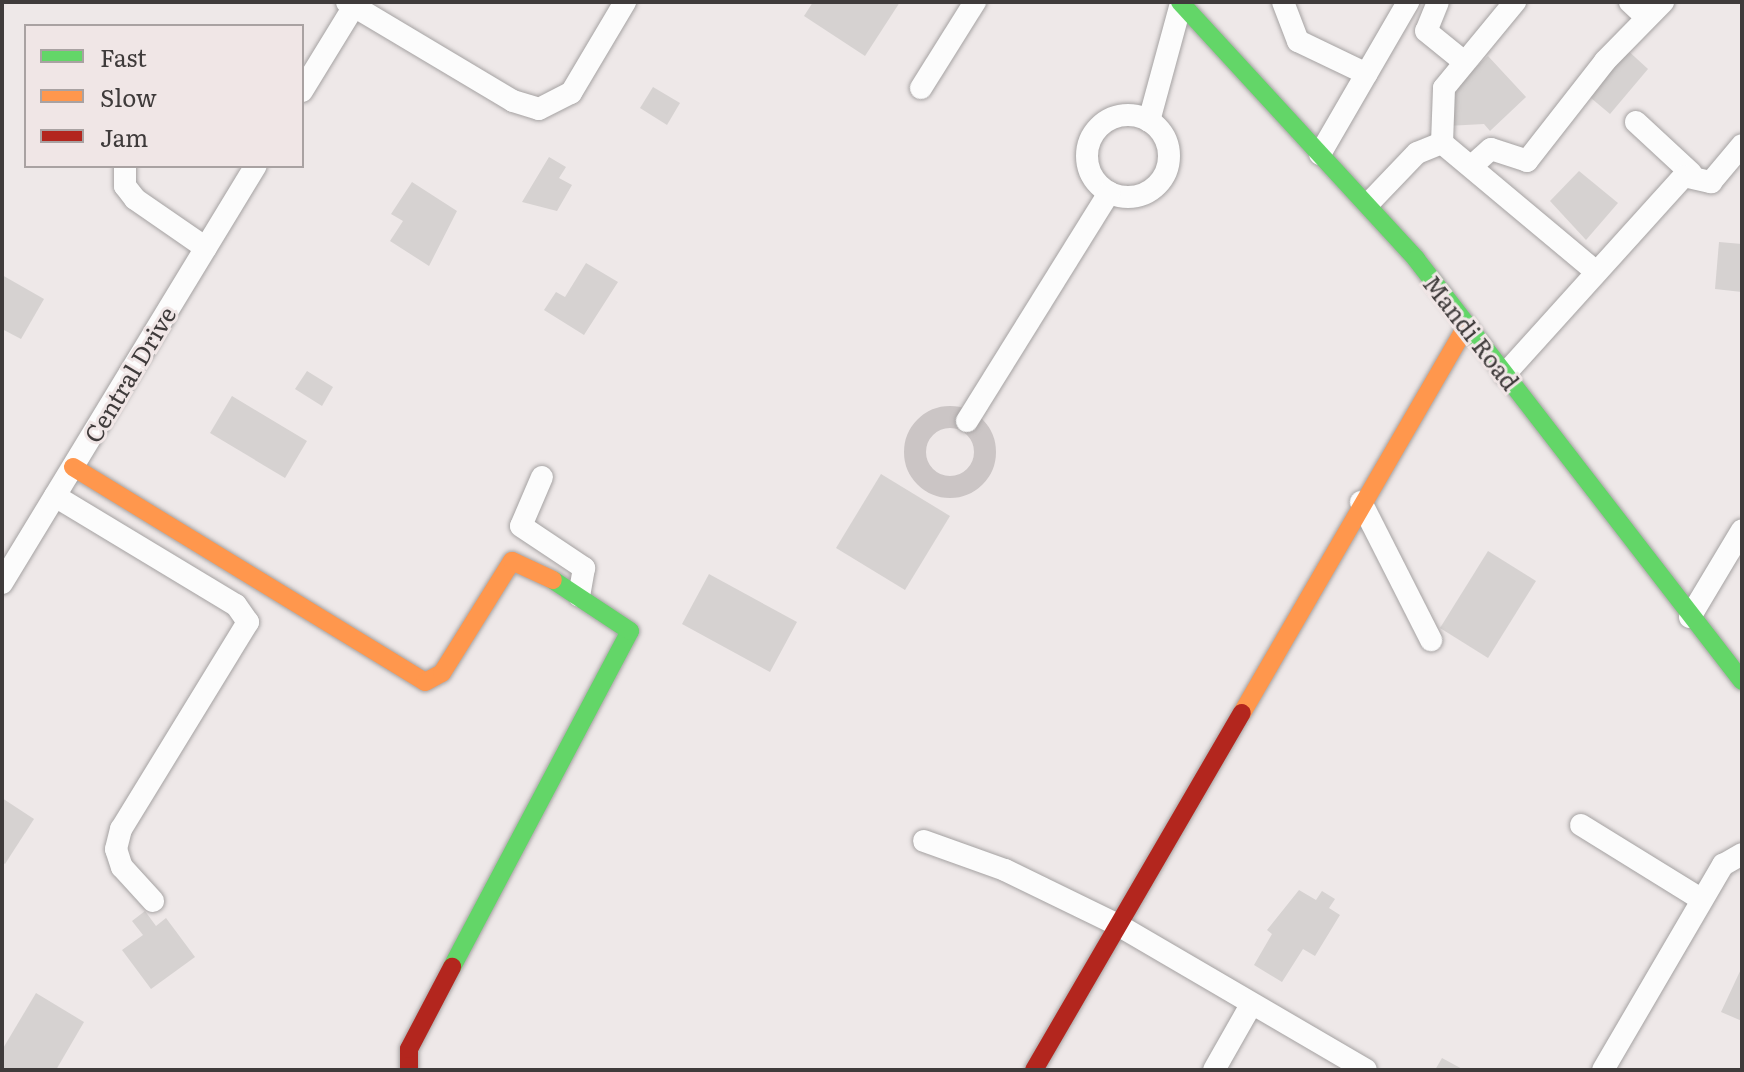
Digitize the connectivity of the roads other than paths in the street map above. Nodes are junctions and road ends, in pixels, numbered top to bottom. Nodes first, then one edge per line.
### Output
1 (625, 2) edge
2 (975, 2) edge
3 (1283, 2) edge
4 (1408, 2) edge
5 (1438, 2) edge
6 (1515, 2) edge
7 (1630, 2) edge
8 (1181, 3) edge
9 (350, 4) edge
10 (1655, 10) edge
11 (1463, 61) junction
12 (1367, 74) junction
13 (304, 87) edge
14 (921, 88) dead end
15 (1149, 121) junction
16 (1636, 122) dead end
17 (1442, 143) junction
18 (1742, 145) edge
19 (1320, 154) junction
20 (1473, 165) junction
21 (125, 168) edge
22 (255, 168) edge
23 (1691, 173) junction
24 (1109, 193) junction
25 (1369, 203) junction
26 (206, 248) junction
27 (1595, 271) junction
28 (1465, 328) junction
29 (1505, 374) junction
30 (967, 421) dead end
31 (73, 467) junction
32 (542, 477) dead end
33 (55, 496) junction
34 (1361, 502) junction
35 (1742, 530) edge
36 (2, 583) edge
37 (579, 596) junction
38 (1690, 617) junction
39 (1431, 640) dead end
40 (1742, 681) edge
41 (1581, 825) dead end
42 (924, 841) dead end
43 (1742, 854) edge
44 (1701, 899) junction
45 (153, 901) dead end
46 (1118, 925) junction
47 (1251, 1005) junction
48 (409, 1070) edge
49 (1034, 1070) edge
50 (1214, 1070) edge
51 (1366, 1070) edge
52 (1603, 1070) edge

1 - 9 street
2 - 14 street
3 - 12 street
4 - 12 street
5 - 11 street
6 - 11 street
7 - 10 street
8 - 15 street
8 - 19 street, Mandi Road
9 - 13 street
10 - 20 street
11 - 17 street
12 - 19 street
15 - 24 street
15 - 24 street
16 - 23 street
17 - 20 street
17 - 25 street
18 - 23 street
19 - 25 street, Mandi Road
20 - 27 street
21 - 26 street
22 - 26 street, Central Drive
23 - 27 street
24 - 30 street
25 - 28 street, Mandi Road
26 - 31 street, Central Drive
27 - 29 street
28 - 29 street, Mandi Road
28 - 34 street
29 - 38 street, Mandi Road
31 - 33 street, Central Drive
31 - 37 street
32 - 37 street
33 - 36 street, Central Drive
33 - 45 street
34 - 39 street
34 - 46 street
35 - 38 street
37 - 48 street
38 - 40 street, Mandi Road
41 - 44 street
42 - 46 street
43 - 44 street
44 - 52 street
46 - 47 street
46 - 49 street
47 - 50 street
47 - 51 street

